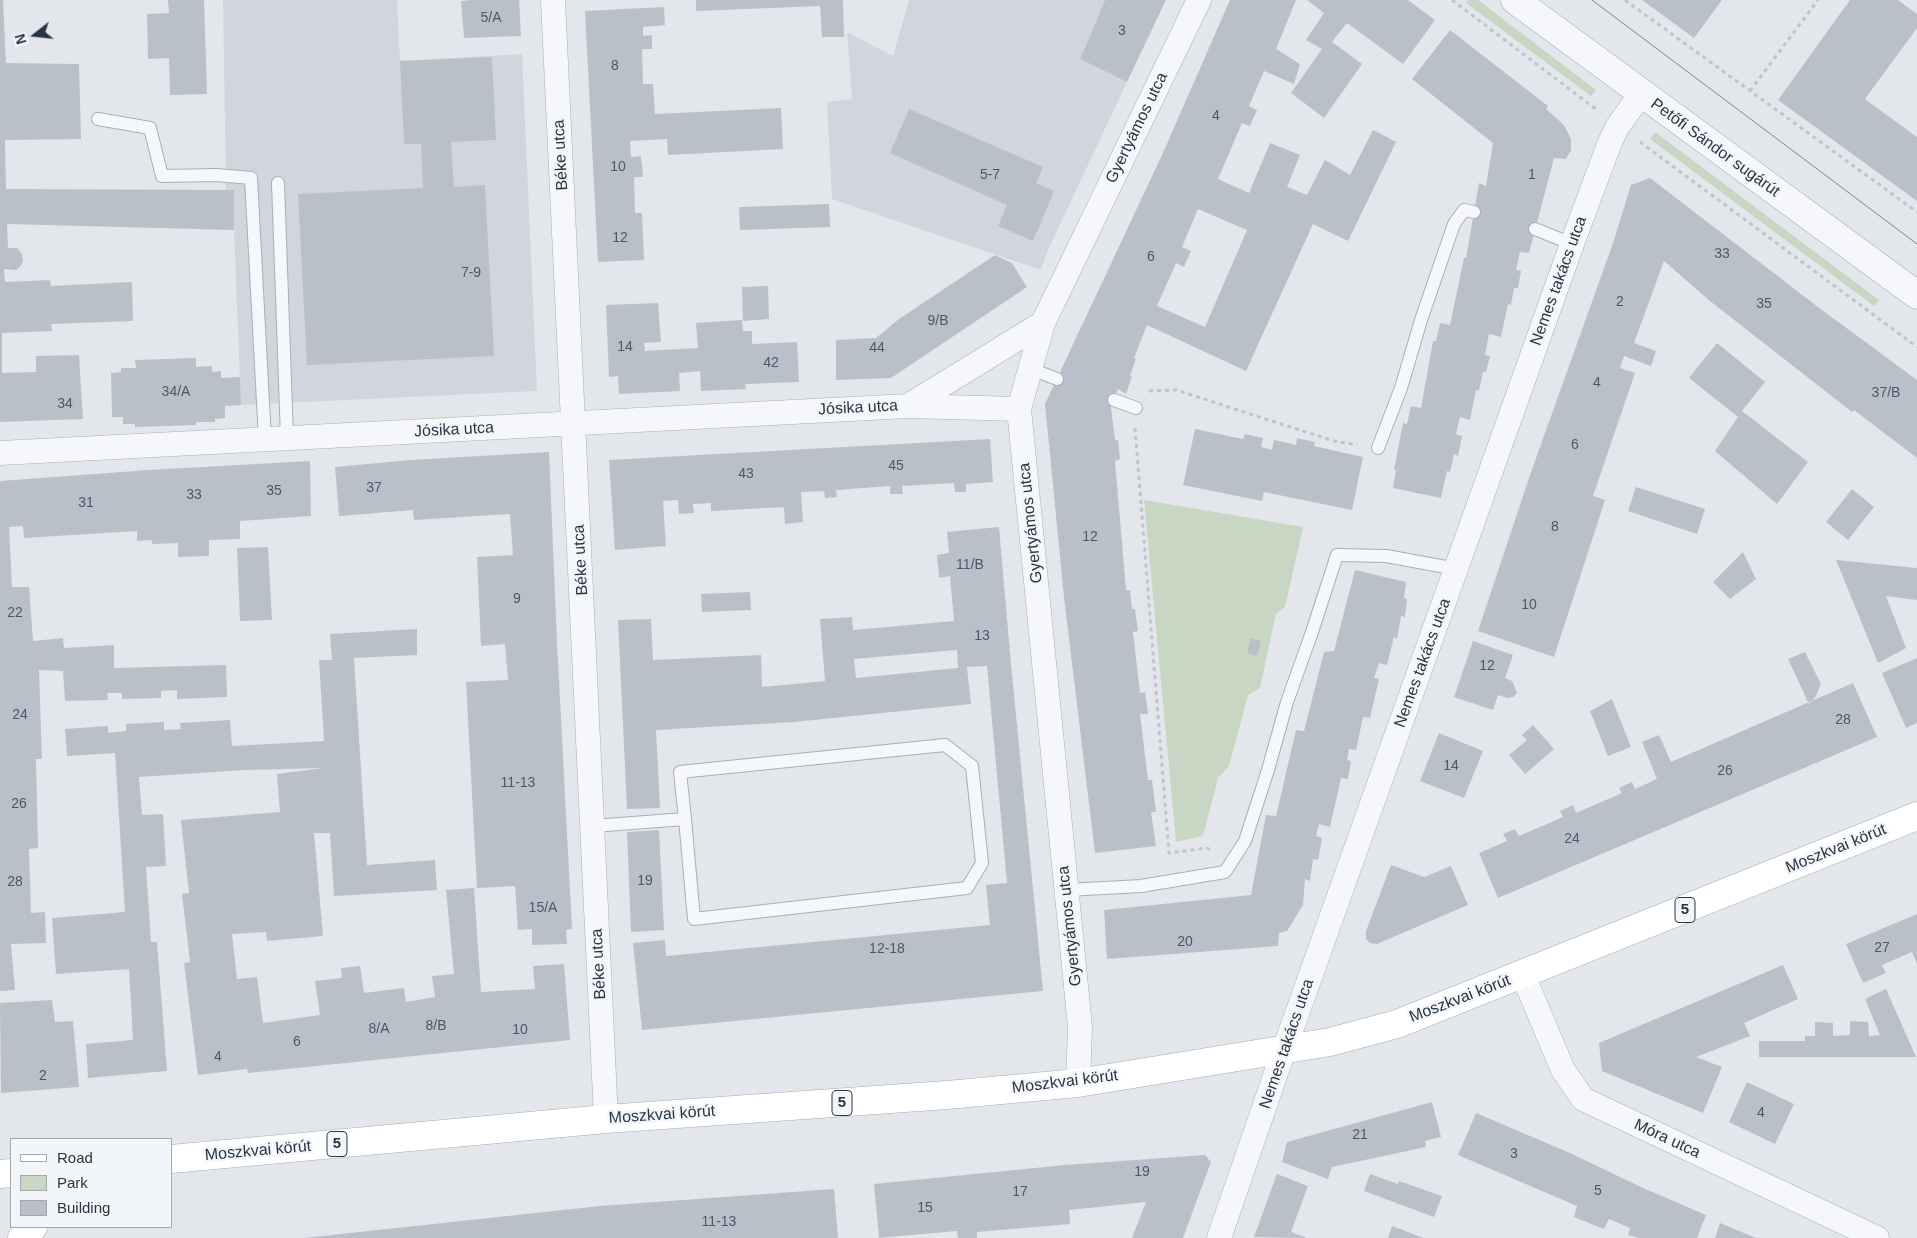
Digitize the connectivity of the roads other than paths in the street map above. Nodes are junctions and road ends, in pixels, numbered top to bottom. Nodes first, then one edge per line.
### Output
1 (553, 0) edge
2 (1199, 0) edge
3 (1515, 0) edge
4 (1641, 94) junction
5 (98, 119) dead end
6 (278, 183) dead end
7 (1474, 212) dead end
8 (1536, 228) dead end
9 (1572, 244) junction
10 (1917, 295) edge
11 (1043, 323) junction
12 (1031, 369) junction
13 (1057, 378) dead end
14 (1114, 400) dead end
15 (908, 406) junction
16 (1136, 408) road end
17 (1020, 409) junction
18 (574, 423) junction
19 (276, 439) junction
20 (1378, 448) dead end
21 (0, 453) edge
22 (1457, 569) junction
23 (1917, 816) edge
24 (685, 819) junction
25 (593, 826) junction
26 (1067, 890) junction
27 (1523, 975) junction
28 (1284, 1050) junction
29 (1078, 1083) junction
30 (606, 1119) junction
31 (172, 1159) edge
32 (32, 1228) edge
33 (22, 1238) edge
34 (1219, 1238) edge
35 (1876, 1238) edge

1 - 18 street, Béke utca
2 - 11 street, Gyertyámos utca
3 - 4 street, Petőfi Sándor sugárút
4 - 9 street, Nemes takács utca
4 - 10 street, Petőfi Sándor sugárút
5 - 19 lane
6 - 19 lane
7 - 20 lane
8 - 9 lane
9 - 22 street, Nemes takács utca
11 - 12 street, Gyertyámos utca
11 - 15 street, Jósika utca
12 - 13 lane
12 - 17 street, Gyertyámos utca
14 - 16 lane
15 - 17 street, Jósika utca
15 - 18 street, Jósika utca
17 - 26 street, Gyertyámos utca
18 - 19 street, Jósika utca
18 - 25 street, Béke utca
19 - 21 street, Jósika utca
22 - 26 lane
22 - 28 street, Nemes takács utca
23 - 27 main road, Moszkvai körút / 5
24 - 24 lane
24 - 25 lane
25 - 30 street, Béke utca
26 - 29 street, Gyertyámos utca
27 - 28 main road, Moszkvai körút / 5
27 - 35 street, Móra utca
28 - 29 main road, Moszkvai körút / 5
28 - 34 street, Nemes takács utca
29 - 30 main road, Moszkvai körút / 5
30 - 31 main road, Moszkvai körút / 5
32 - 33 main road

